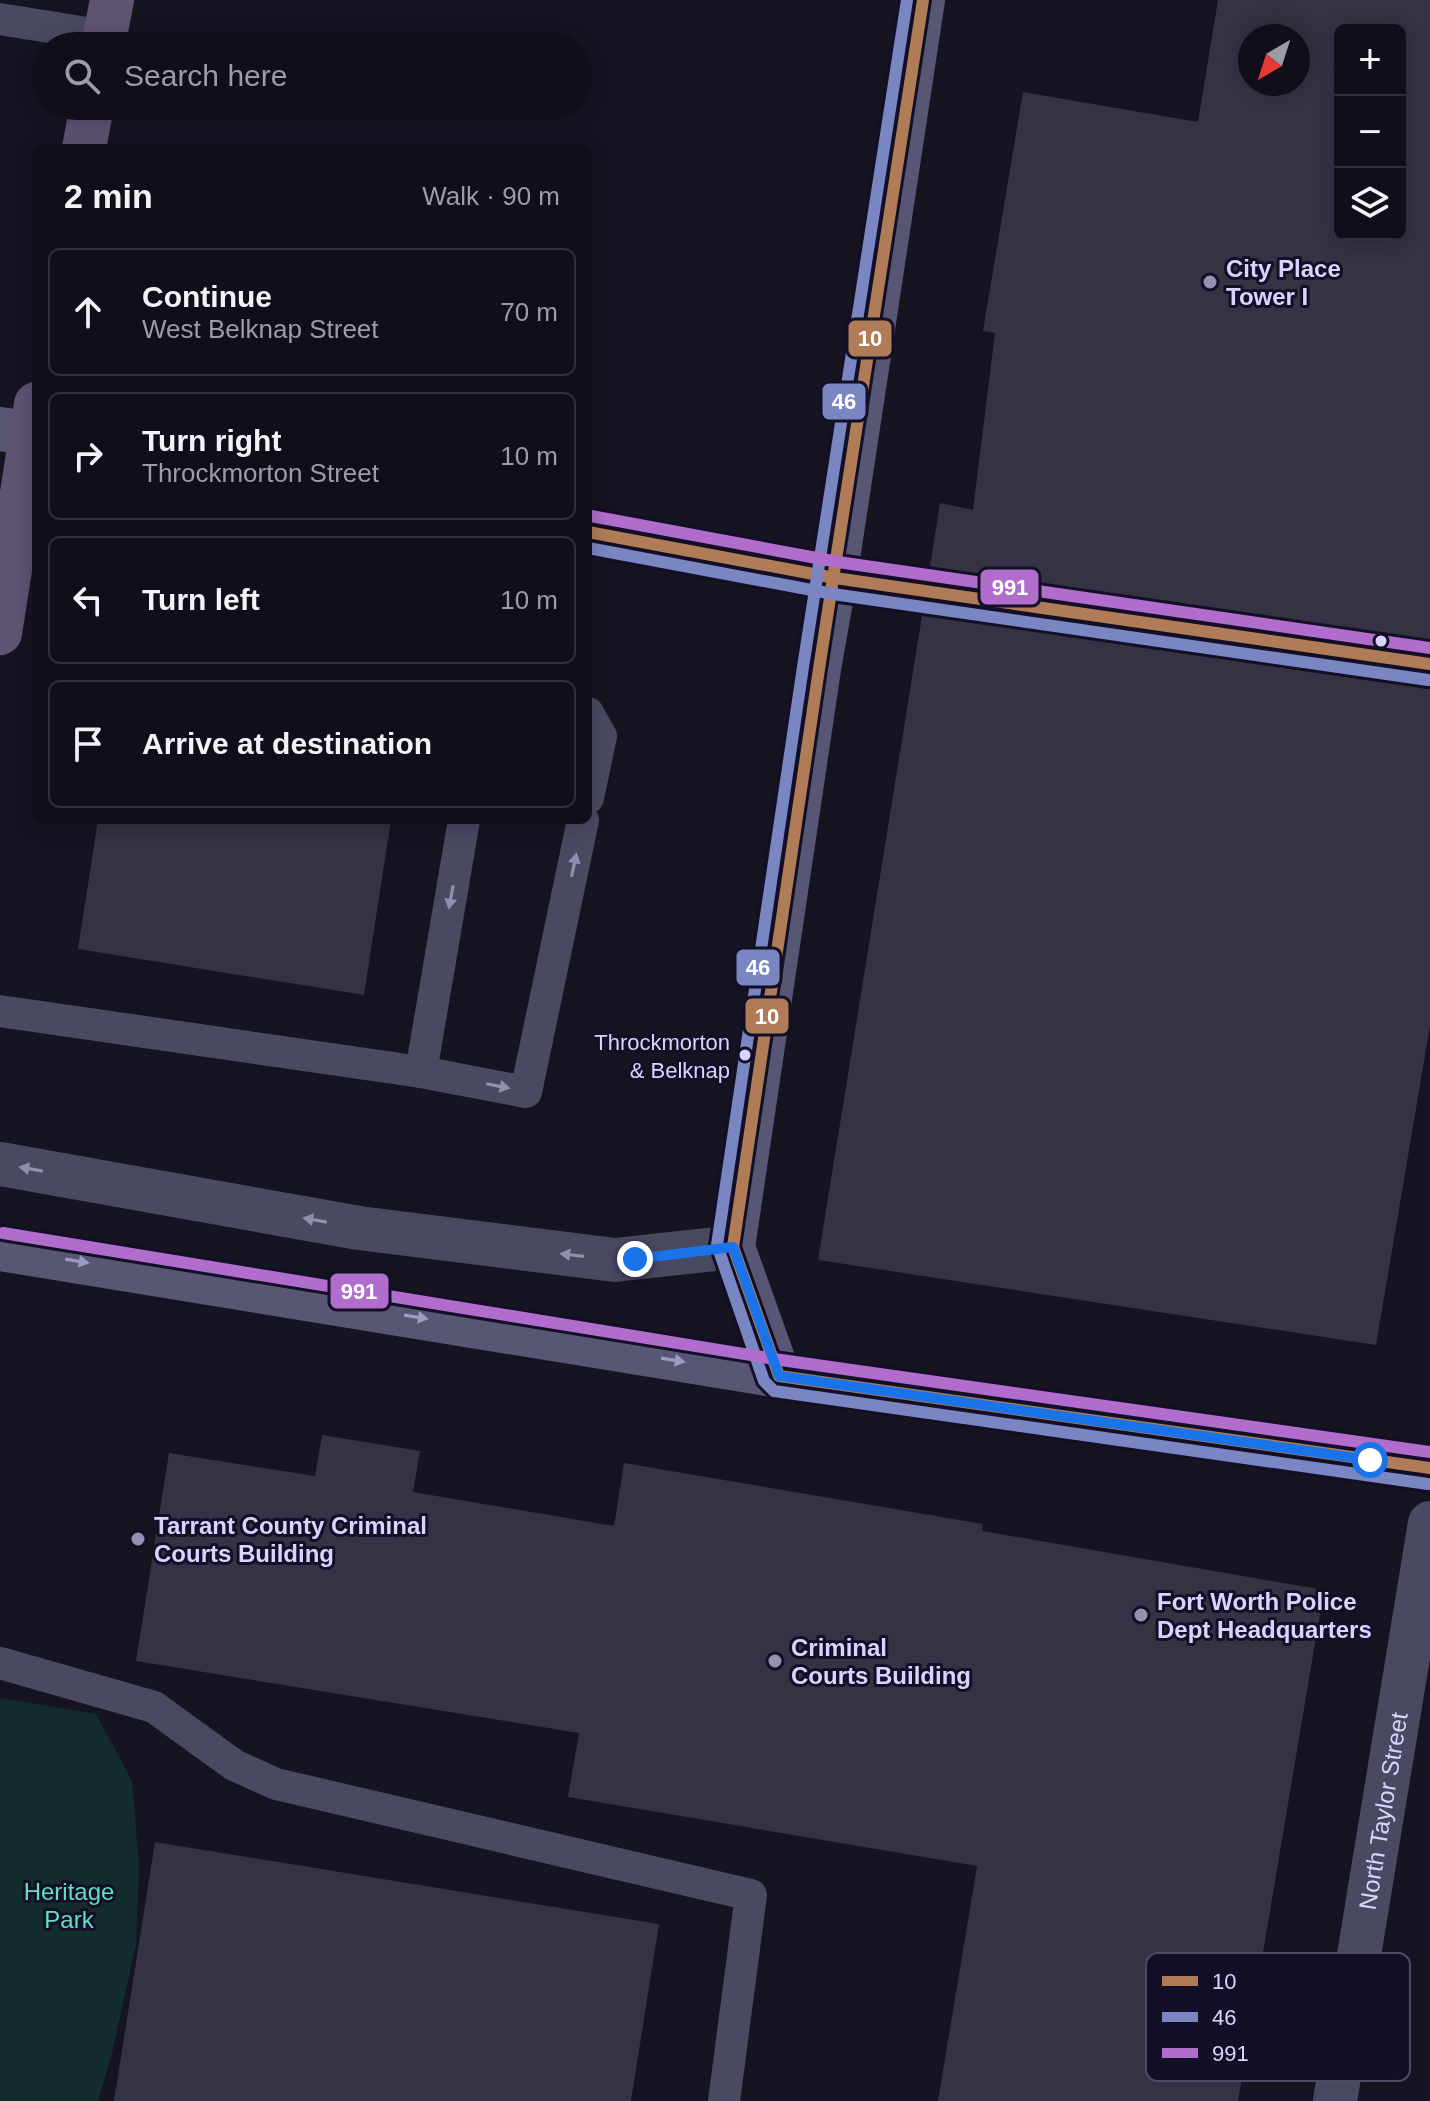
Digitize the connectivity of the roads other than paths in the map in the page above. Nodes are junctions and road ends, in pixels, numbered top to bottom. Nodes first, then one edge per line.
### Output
1 (923, 0) edge
2 (0, 19) edge
3 (107, 27) edge
4 (89, 120) edge
5 (85, 144) edge
6 (26, 425) edge
7 (592, 533) edge
8 (835, 578) junction
9 (926, 591) tunnel mouth
10 (0, 633) edge
11 (592, 720) edge
12 (592, 779) edge
13 (463, 824) edge
14 (582, 824) edge
15 (0, 1011) edge
16 (421, 1072) junction
17 (0, 1164) edge
18 (733, 1247) junction
19 (0, 1249) edge
20 (779, 1376) junction
21 (1430, 1468) edge
22 (1430, 1523) edge
23 (0, 1663) edge
24 (1359, 1953) edge
25 (1338, 2081) edge
26 (724, 2101) edge
27 (1335, 2101) edge

1 - 8 main road
2 - 3 lane
4 - 5 main road
6 - 10 main road
7 - 8 main road
8 - 9 main road
8 - 18 main road
11 - 12 lane
13 -> 16 lane
16 -> 14 lane
15 - 16 lane
18 -> 17 street
18 - 20 main road
19 -> 20 main road
20 - 21 main road
22 - 24 street, North Taylor Street
23 - 26 lane
25 - 27 street, North Taylor Street

